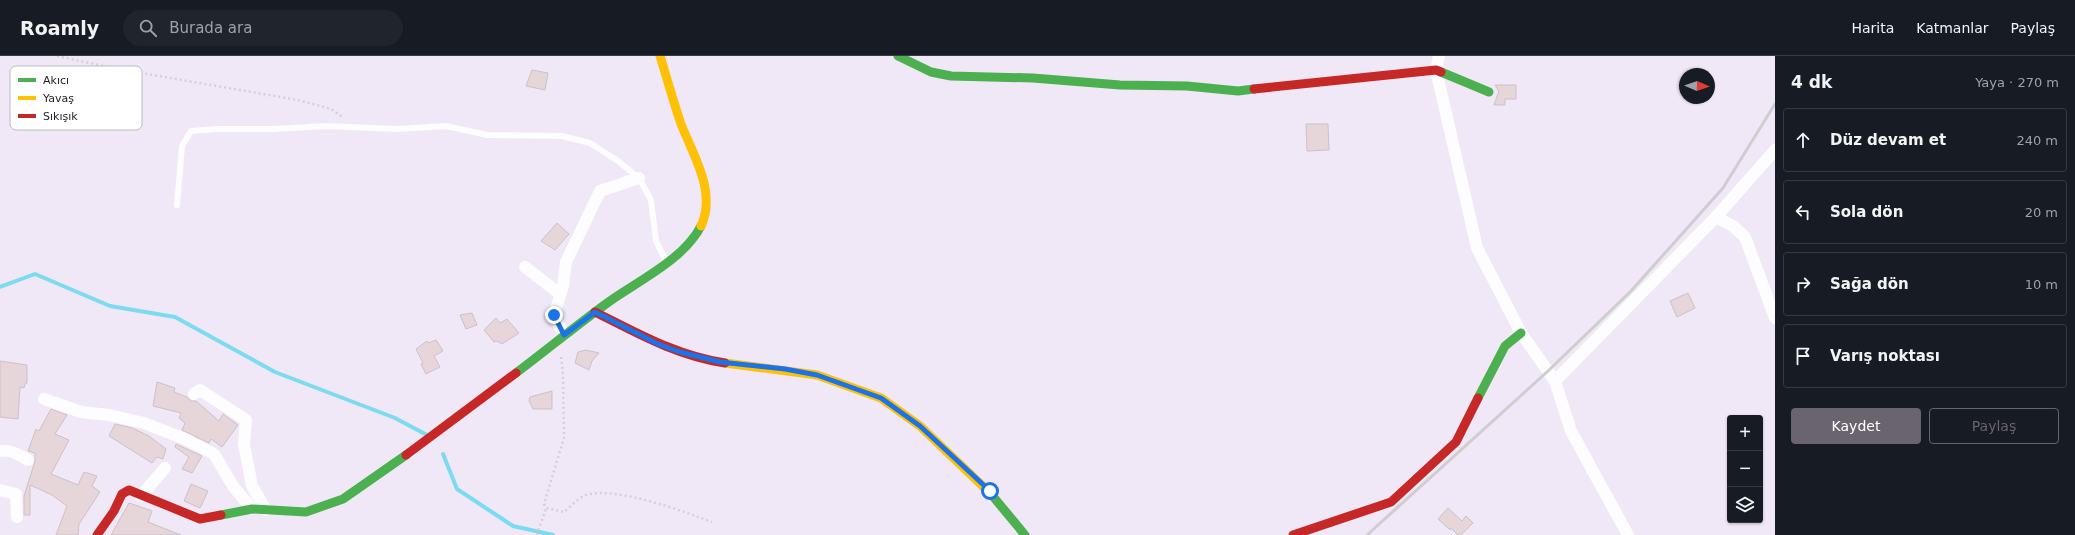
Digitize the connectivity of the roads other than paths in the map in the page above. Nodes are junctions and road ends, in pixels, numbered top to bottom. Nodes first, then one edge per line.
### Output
1 (660, 56) edge
2 (898, 56) edge
3 (1439, 56) edge
4 (1436, 70) junction
5 (1489, 92) dead end
6 (1775, 150) edge
7 (639, 178) junction
8 (177, 205) dead end
9 (1716, 217) junction
10 (667, 263) junction
11 (524, 267) dead end
12 (560, 294) junction
13 (595, 312) junction
14 (1775, 318) edge
15 (1521, 333) junction
16 (561, 337) junction
17 (1555, 381) junction
18 (194, 394) dead end
19 (44, 399) dead end
20 (0, 451) edge
21 (28, 460) dead end
22 (165, 468) dead end
23 (0, 490) edge
24 (141, 496) junction
25 (252, 509) junction
26 (266, 510) junction
27 (17, 518) dead end
28 (97, 535) edge
29 (1025, 535) edge
30 (1293, 535) edge
31 (1628, 535) edge

1 - 10 street
2 - 4 street
3 - 4 street
4 - 5 street
4 - 15 street
6 - 9 street
7 - 8 lane
7 - 10 lane
7 - 12 street
9 - 14 street
9 - 17 street
10 - 13 street
11 - 12 street
12 - 16 street
13 - 16 street
13 - 29 street
15 - 17 street
15 - 30 street
16 - 26 street
17 - 31 street
18 - 26 street
19 - 25 street
20 - 21 street
22 - 24 street
23 - 27 street
24 - 25 street
24 - 28 street
25 - 26 street

